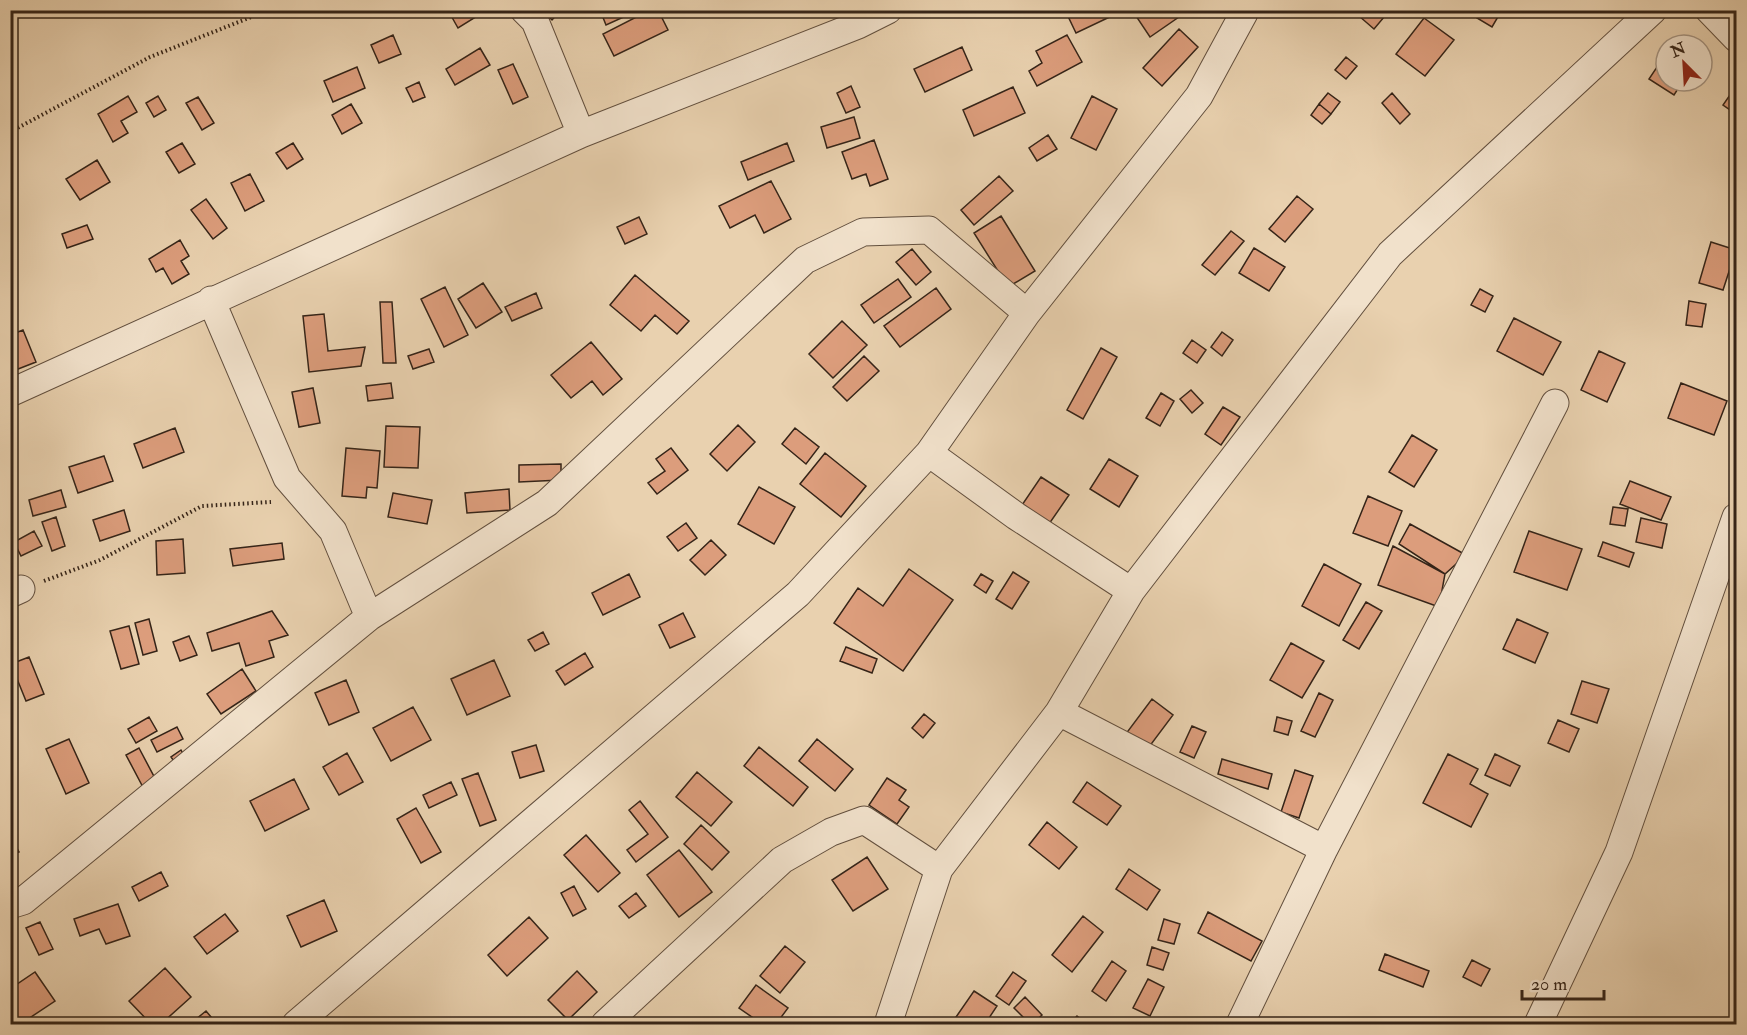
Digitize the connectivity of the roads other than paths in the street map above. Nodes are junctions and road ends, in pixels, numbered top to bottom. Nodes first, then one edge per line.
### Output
1 (524, 10) edge
2 (888, 10) edge
3 (1242, 10) edge
4 (1653, 10) edge
5 (1709, 10) edge
6 (1737, 38) edge
7 (581, 134) junction
8 (211, 300) junction
9 (1026, 313) junction
10 (10, 393) edge
11 (1555, 403) dead end
12 (929, 453) junction
13 (1737, 517) edge
14 (1131, 591) junction
15 (369, 617) junction
16 (1059, 712) junction
17 (1324, 849) junction
18 (939, 869) junction
19 (10, 905) edge
20 (296, 1024) edge
21 (605, 1024) edge
22 (888, 1024) edge
23 (1240, 1024) edge
24 (1538, 1024) edge

1 - 7 street
2 - 7 street
3 - 9 street
4 - 14 street
5 - 6 street
7 - 8 street
8 - 10 street
8 - 15 street
9 - 12 street
9 - 15 street
11 - 17 street
12 - 14 street
12 - 20 street
13 - 24 street
14 - 16 street
15 - 19 street
16 - 17 street
16 - 18 street
17 - 23 street
18 - 21 street
18 - 22 street

